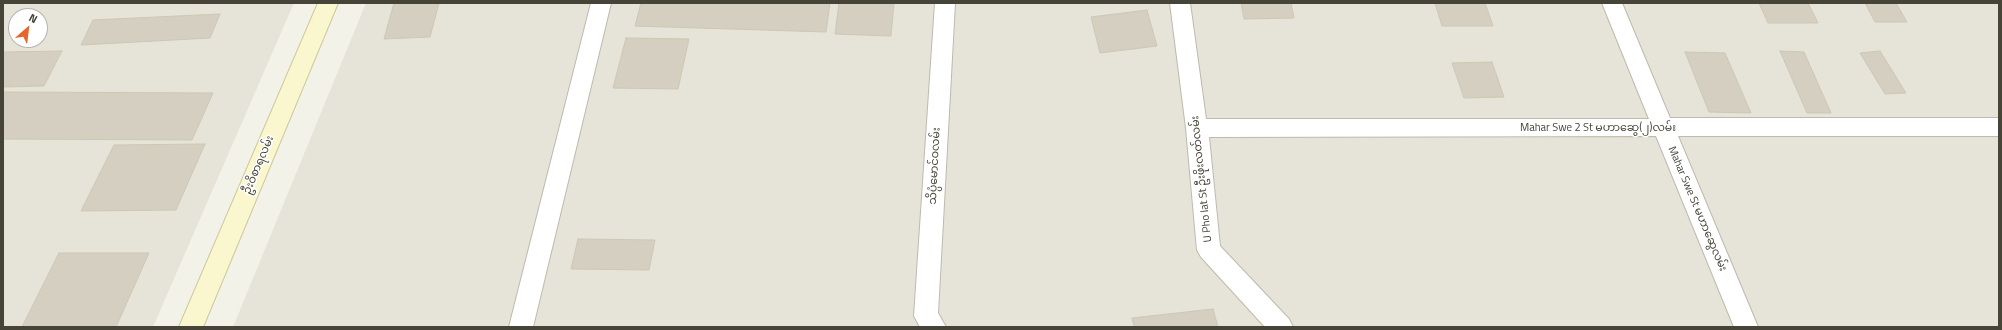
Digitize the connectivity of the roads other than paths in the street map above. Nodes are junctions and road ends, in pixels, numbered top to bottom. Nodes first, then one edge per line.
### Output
1 (328, 3) edge
2 (344, 3) edge
3 (601, 3) edge
4 (944, 3) edge
5 (1180, 3) edge
6 (1612, 3) edge
7 (307, 54) junction
8 (1999, 127) edge
9 (1197, 128) junction
10 (1663, 128) junction
11 (191, 327) edge
12 (521, 327) edge
13 (934, 327) edge
14 (1281, 327) edge
15 (1746, 327) edge

1 - 7 main road, ဦးဝိစာရလမ်း
2 - 7 main road
3 - 12 street
4 - 13 street, သိပ္ပံမောင်ဝလမ်း
5 - 9 street, U Pho lat St ဦးဖိုးလတ်လမ်း
6 - 10 street, Mahar Swe St မဟာဆွေလမ်း
7 - 11 main road, ဦးဝိစာရလမ်း
8 - 10 street, Mahar Swe 2 St မဟာဆွေ(၂)လမ်း
9 - 10 street, Mahar Swe 2 St မဟာဆွေ(၂)လမ်း
9 - 14 street, U Pho lat St ဦးဖိုးလတ်လမ်း
10 - 15 street, Mahar Swe St မဟာဆွေလမ်း

